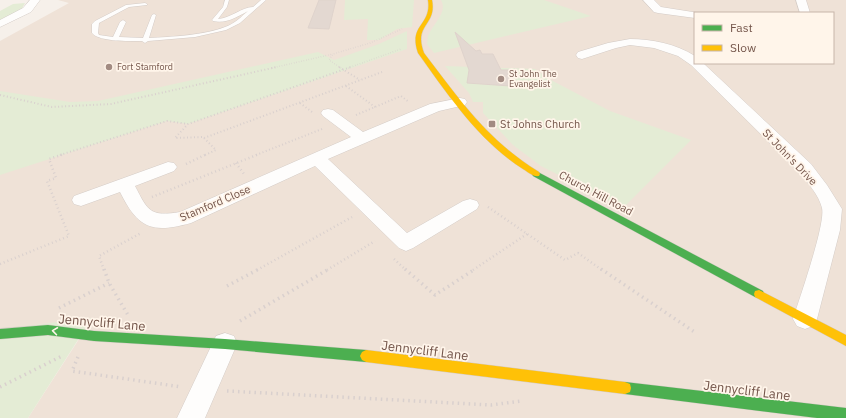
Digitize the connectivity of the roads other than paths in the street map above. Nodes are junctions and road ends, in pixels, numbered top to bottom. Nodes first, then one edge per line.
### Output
1 (35, 0) edge
2 (227, 0) edge
3 (264, 0) edge
4 (430, 0) edge
5 (648, 0) edge
6 (801, 0) edge
7 (145, 4) dead end
8 (259, 4) junction
9 (805, 12) edge
10 (154, 15) dead end
11 (694, 16) edge
12 (123, 22) dead end
13 (0, 24) edge
14 (115, 39) junction
15 (145, 41) junction
16 (582, 55) dead end
17 (694, 60) edge
18 (698, 64) edge
19 (460, 102) junction
20 (334, 117) road end
21 (362, 138) junction
22 (318, 158) junction
23 (168, 167) road end
24 (124, 184) junction
25 (81, 200) dead end
26 (470, 205) road end
27 (805, 319) junction
28 (231, 333) junction
29 (0, 334) edge
30 (846, 340) edge
31 (846, 415) edge
32 (191, 418) edge

1 - 13 street
2 - 8 lane
3 - 8 lane
4 - 19 street, Church Hill Road
5 - 11 street
6 - 9 street
7 - 14 lane
8 - 15 lane
10 - 15 lane
12 - 14 lane
14 - 15 lane
16 - 17 street, St John's Drive
18 - 27 street, St John's Drive
19 - 21 street, Stamford Close
19 - 27 street, Church Hill Road
20 - 21 street
21 - 22 street, Stamford Close
22 - 24 street, Stamford Close
22 - 26 street
23 - 24 street
24 - 25 street
27 - 30 street, Church Hill Road
28 -> 29 street, Jennycliff Lane
28 - 31 street, Jennycliff Lane
28 - 32 street

